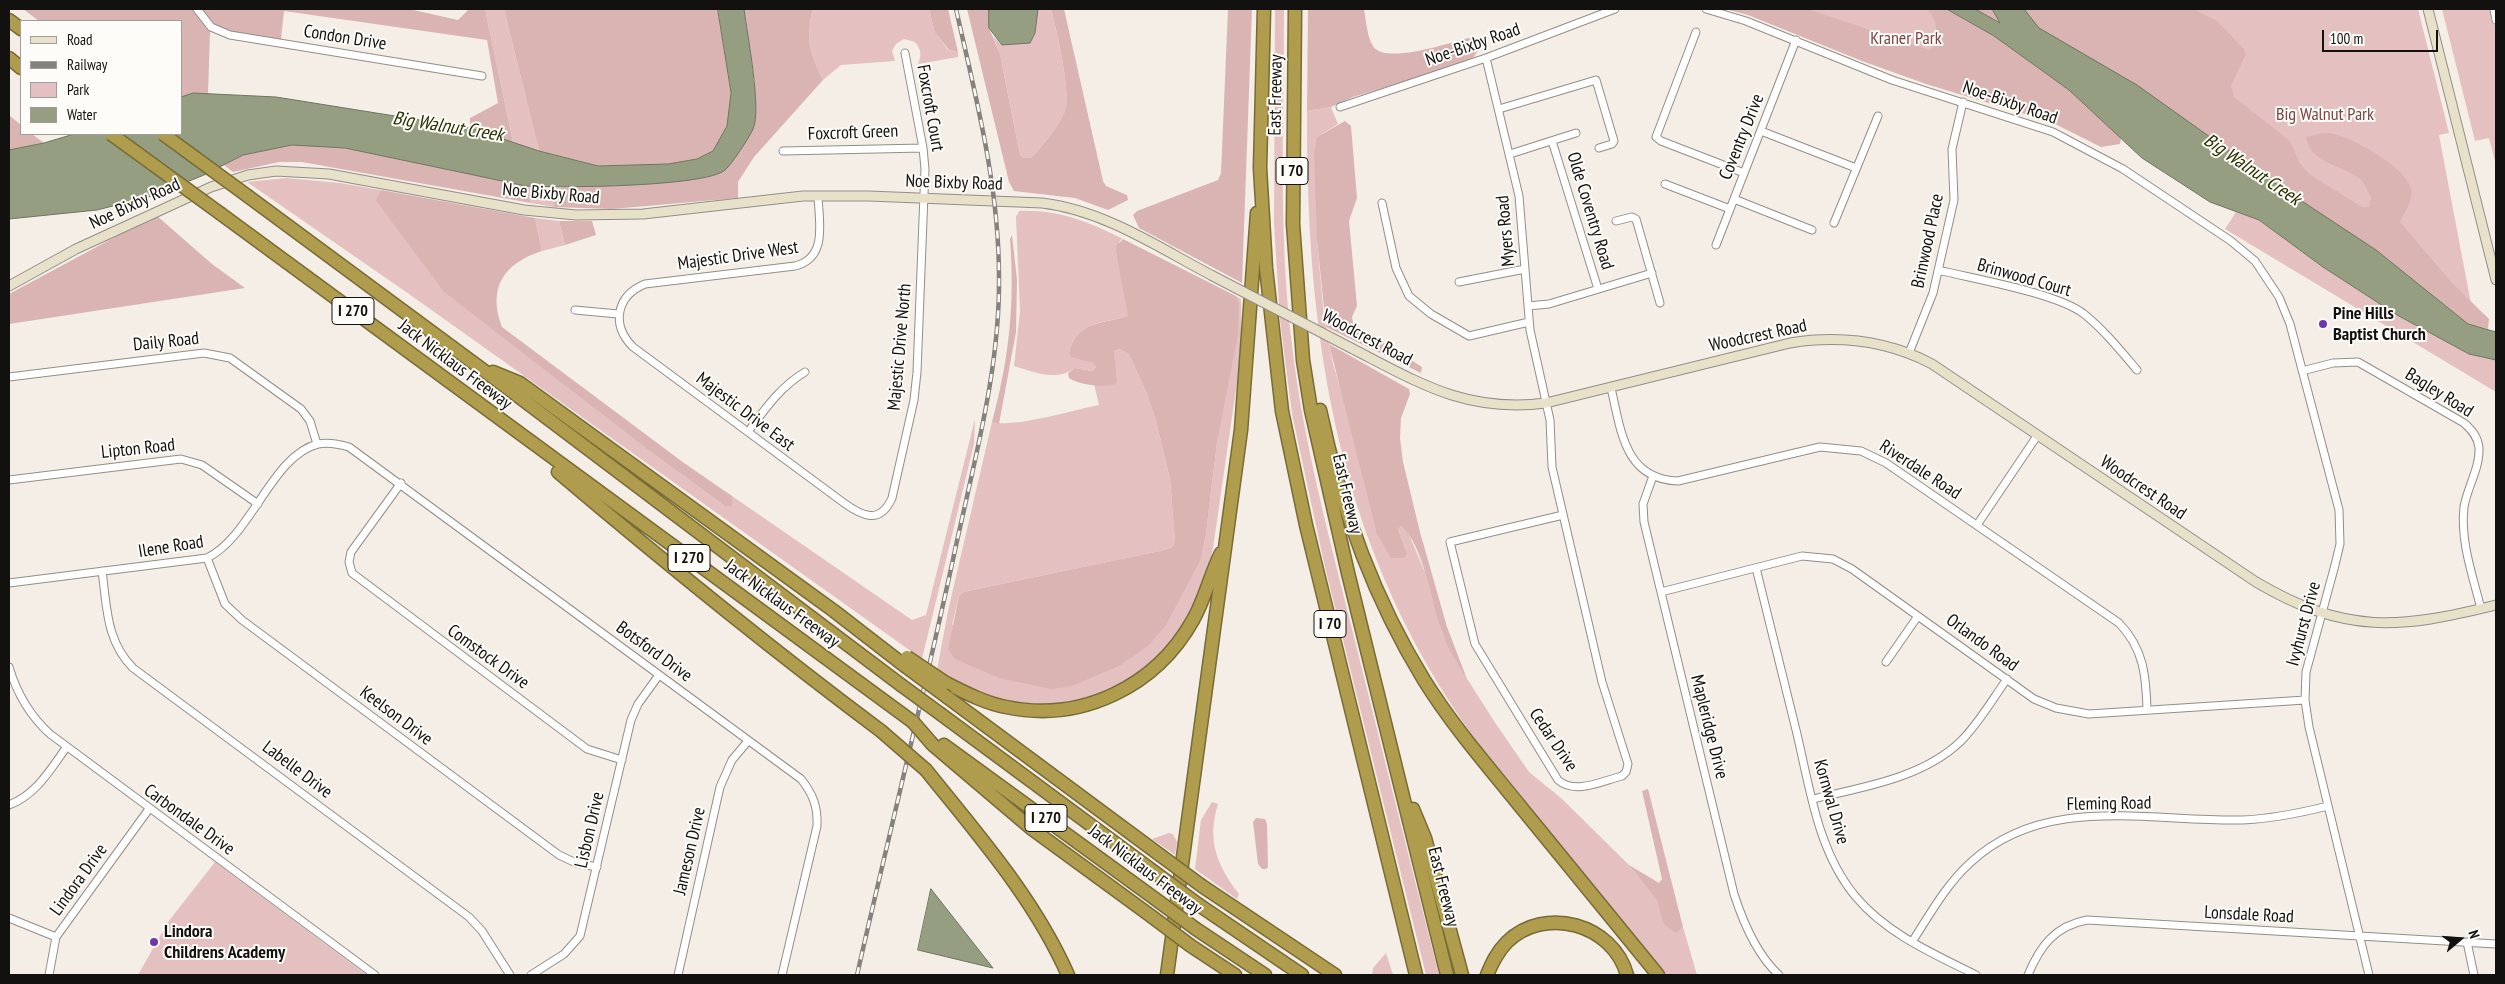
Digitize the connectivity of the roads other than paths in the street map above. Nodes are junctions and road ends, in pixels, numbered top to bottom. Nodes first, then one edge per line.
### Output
1 (198, 9) edge
2 (1264, 9) edge
3 (1295, 9) edge
4 (1615, 9) edge
5 (1706, 9) edge
6 (2428, 9) edge
7 (2494, 9) edge
8 (9, 20) edge
9 (2496, 20) edge
10 (20, 28) edge
11 (1696, 32) dead end
12 (1796, 40) junction
13 (905, 53) dead end
14 (9, 58) edge
15 (1486, 58) junction
16 (20, 67) edge
17 (482, 76) dead end
18 (1963, 102) junction
19 (1340, 107) dead end
20 (1499, 108) junction
21 (1878, 116) dead end
22 (1761, 131) junction
23 (1576, 133) dead end
24 (112, 135) edge
25 (164, 135) edge
26 (1552, 141) junction
27 (923, 148) junction
28 (1599, 148) dead end
29 (783, 151) dead end
30 (1510, 154) junction
31 (1260, 168) junction
32 (1856, 168) junction
33 (1744, 173) junction
34 (1665, 184) dead end
35 (818, 196) junction
36 (925, 198) junction
37 (1734, 199) junction
38 (1382, 203) dead end
39 (1730, 208) junction
40 (1616, 221) dead end
41 (1834, 223) dead end
42 (1114, 225) joint
43 (1812, 230) dead end
44 (1716, 245) dead end
45 (1525, 269) junction
46 (1296, 270) junction
47 (1938, 270) junction
48 (1652, 273) junction
49 (2496, 280) edge
50 (1459, 282) dead end
51 (2272, 284) joint
52 (9, 286) edge
53 (1598, 289) junction
54 (1660, 303) dead end
55 (1528, 306) junction
56 (574, 310) dead end
57 (618, 314) junction
58 (1529, 322) junction
59 (1909, 353) junction
60 (478, 366) junction
61 (2137, 370) dead end
62 (2302, 371) junction
63 (805, 372) dead end
64 (9, 377) edge
65 (1611, 388) junction
66 (1546, 403) junction
67 (484, 408) junction
68 (748, 432) junction
69 (2037, 436) junction
70 (318, 444) junction
71 (1653, 476) junction
72 (9, 480) edge
73 (400, 483) junction
74 (258, 504) junction
75 (1563, 515) junction
76 (872, 516) joint
77 (1977, 525) junction
78 (1227, 539) junction
79 (208, 558) junction
80 (1756, 568) junction
81 (102, 571) junction
82 (9, 583) edge
83 (1661, 592) junction
84 (2496, 606) edge
85 (2481, 609) junction
86 (2321, 614) junction
87 (1918, 616) junction
88 (906, 661) junction
89 (1886, 662) dead end
90 (9, 667) edge
91 (659, 675) junction
92 (2007, 680) junction
93 (2305, 700) junction
94 (2147, 710) junction
95 (748, 741) junction
96 (934, 742) junction
97 (66, 748) junction
98 (622, 760) junction
99 (1397, 770) junction
100 (1813, 799) junction
101 (9, 805) edge
102 (2328, 806) junction
103 (149, 809) junction
104 (597, 867) junction
105 (9, 918) edge
106 (2359, 935) junction
107 (56, 937) junction
108 (1912, 942) junction
109 (2467, 942) junction
110 (2496, 944) edge
111 (1191, 946) junction
112 (49, 975) edge
113 (375, 975) edge
114 (510, 975) edge
115 (531, 975) edge
116 (678, 975) edge
117 (782, 975) edge
118 (1068, 975) edge
119 (1167, 975) edge
120 (1225, 975) edge
121 (1235, 975) edge
122 (1265, 975) edge
123 (1302, 975) edge
124 (1335, 975) edge
125 (1416, 975) edge
126 (1447, 975) edge
127 (1462, 975) edge
128 (1487, 975) edge
129 (1628, 975) edge
130 (1658, 975) edge
131 (1779, 975) edge
132 (1976, 975) edge
133 (2028, 975) edge
134 (2369, 975) edge
135 (2474, 975) edge

1 - 17 street, Condon Drive
2 - 31 highway, East Freeway / I 70
3 - 46 highway, East Freeway / I 70
4 - 15 street, Noe-Bixby Road
5 - 12 street, Noe-Bixby Road
6 - 49 street
7 - 9 street
8 - 10 highway
11 - 33 street
12 - 18 street, Noe-Bixby Road
12 - 22 street, Coventry Drive
13 - 27 street, Foxcroft Court
14 - 16 highway
15 - 19 street, Noe-Bixby Road
15 - 20 street, Myers Road
18 - 47 street, Brinwood Place
18 - 51 street, Noe-Bixby Road
20 - 28 street
20 - 30 street, Myers Road
21 - 32 street
22 - 32 street
22 - 33 street, Coventry Drive
23 - 26 street, Olde Coventry Road
24 - 67 highway, Jack Nicklaus Freeway / I 270, bridge
25 - 60 highway, Jack Nicklaus Freeway / I 270, bridge
26 - 30 street, Olde Coventry Road
26 - 53 street, Olde Coventry Road
27 - 29 street, Foxcroft Green
27 - 36 street, Foxcroft Court
30 - 45 street, Myers Road
31 - 78 highway
31 - 125 highway, East Freeway / I 70
32 - 41 street
33 - 37 street, Coventry Drive
34 - 39 street
35 - 36 street, Noe Bixby Road
35 - 52 street, Noe Bixby Road
35 - 57 street, Majestic Drive West
36 - 42 street, Noe Bixby Road
36 - 76 street, Majestic Drive North
37 - 39 street, Coventry Drive
37 - 43 street
38 - 58 street
39 - 44 street, Coventry Drive
40 - 48 street
42 - 66 street, Woodcrest Road, bridge
45 - 50 street
45 - 55 street, Myers Road
46 - 99 highway, East Freeway / I 70
46 - 130 highway
47 - 59 street, Brinwood Place
47 - 61 street, Brinwood Court
48 - 53 street
48 - 54 street
51 - 62 street, Ivyhurst Drive
53 - 55 street
55 - 58 street, Myers Road
56 - 57 street
57 - 68 street, Majestic Drive East
58 - 66 street, Myers Road
59 - 65 street, Woodcrest Road
59 - 69 street, Woodcrest Road
60 - 88 highway
60 - 123 highway, Jack Nicklaus Freeway / I 270, bridge
62 - 85 street, Bagley Road
62 - 86 street, Ivyhurst Drive
63 - 68 street
64 - 70 street, Daily Road
65 - 66 street, Woodcrest Road
65 - 71 street
66 - 75 street, Cedar Drive
67 - 96 highway, Jack Nicklaus Freeway / I 270, bridge
67 - 118 highway, bridge
68 - 76 street, Majestic Drive East
69 - 77 street
69 - 86 street, Woodcrest Road
70 - 73 street, Botsford Drive
70 - 74 street, Ilene Road
71 - 77 street, Riverdale Road
71 - 83 street, Mapleridge Drive
72 - 74 street, Lipton Road
73 - 91 street, Botsford Drive
73 - 98 street, Comstock Drive
74 - 79 street, Ilene Road
75 - 75 street, Cedar Drive
77 - 94 street, Riverdale Road
78 - 88 highway, bridge
78 - 119 highway
79 - 81 street, Ilene Road
79 - 104 street, Keelson Drive
80 - 83 street, Orlando Road
80 - 87 street, Orlando Road
80 - 100 street, Kornwal Drive
81 - 82 street, Ilene Road
81 - 114 street, Labelle Drive
83 - 131 street, Mapleridge Drive
84 - 85 street, Woodcrest Road
85 - 86 street, Woodcrest Road
86 - 93 street, Ivyhurst Drive
87 - 89 street
87 - 92 street, Orlando Road
88 - 124 highway, bridge
90 - 97 street, Carbondale Drive
91 - 95 street, Botsford Drive
91 - 98 street, Lisbon Drive
92 - 94 street, Orlando Road
92 - 100 street
93 - 94 street, Orlando Road
93 - 102 street, Ivyhurst Drive
95 - 116 street, Jameson Drive
95 - 117 street, Botsford Drive
96 - 111 highway, bridge
96 - 122 highway, Jack Nicklaus Freeway / I 270, bridge
97 - 101 street
97 - 103 street, Carbondale Drive
98 - 104 street, Lisbon Drive
99 - 126 highway, East Freeway / I 70
99 - 127 highway
100 - 108 street, Kornwal Drive
102 - 106 street, Ivyhurst Drive
102 - 108 street, Fleming Road
103 - 107 street, Lindora Drive
103 - 113 street, Carbondale Drive
104 - 115 street, Lisbon Drive
105 - 107 street
106 - 109 street, Lonsdale Road
106 - 133 street, Lonsdale Road
106 - 134 street, Ivyhurst Drive
107 - 112 street, Lindora Drive
108 - 132 street, Kornwal Drive
109 - 110 street, Lonsdale Road
109 - 135 street
111 - 120 highway
111 - 121 highway
128 - 129 highway

